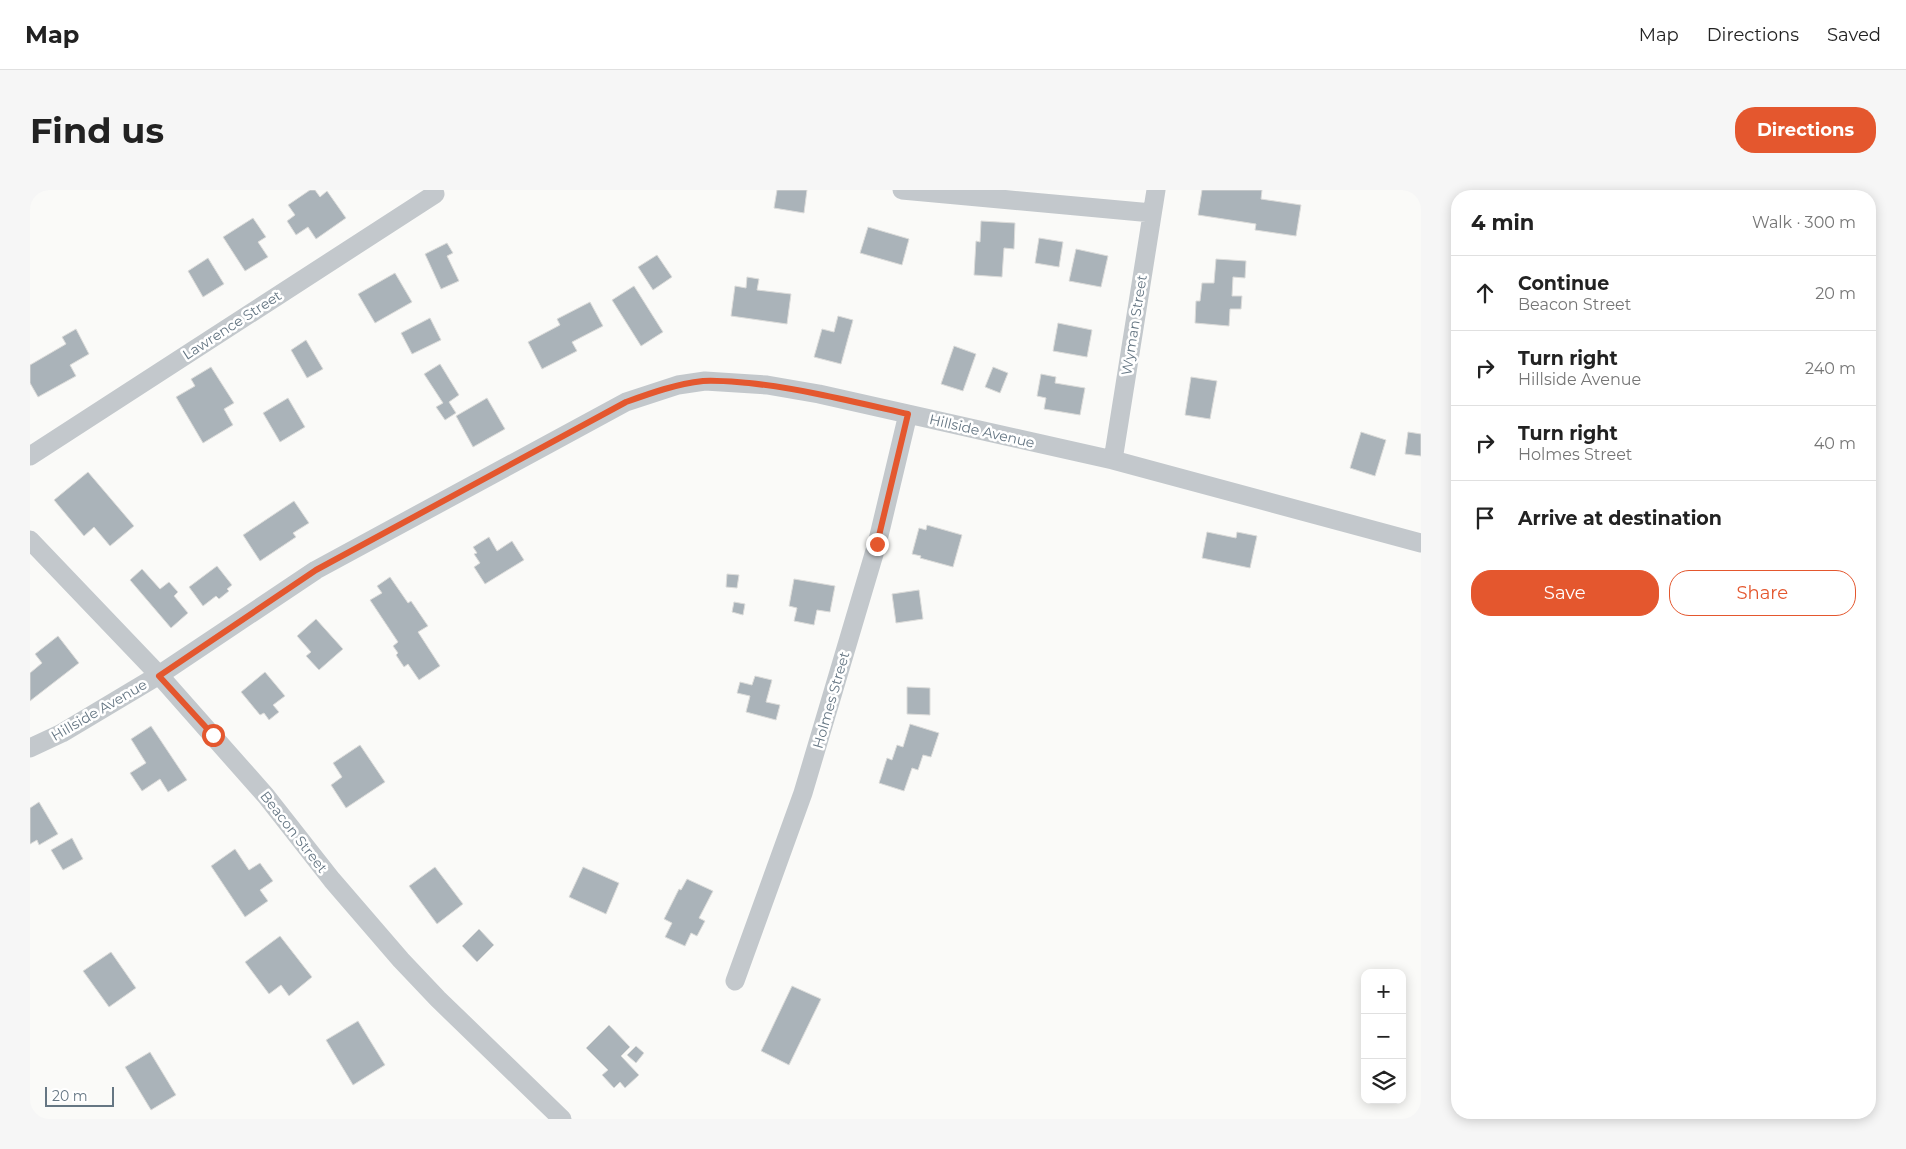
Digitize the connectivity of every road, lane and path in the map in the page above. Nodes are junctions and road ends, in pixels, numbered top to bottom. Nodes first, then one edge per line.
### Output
1 (902, 190) edge
2 (1156, 190) edge
3 (435, 194) dead end
4 (1152, 213) junction
5 (908, 414) junction
6 (30, 456) edge
7 (1113, 460) junction
8 (30, 540) edge
9 (1421, 543) edge
10 (159, 676) junction
11 (30, 748) edge
12 (735, 981) dead end
13 (562, 1119) edge

1 - 4 street
2 - 4 street, Wyman Street
3 - 6 street, Lawrence Street
4 - 7 street, Wyman Street
5 - 7 street, Hillside Avenue
5 - 10 street, Hillside Avenue
5 - 12 street, Holmes Street
7 - 9 street, Hillside Avenue
8 - 10 street, Beacon Street
10 - 11 street, Hillside Avenue
10 - 13 street, Beacon Street

